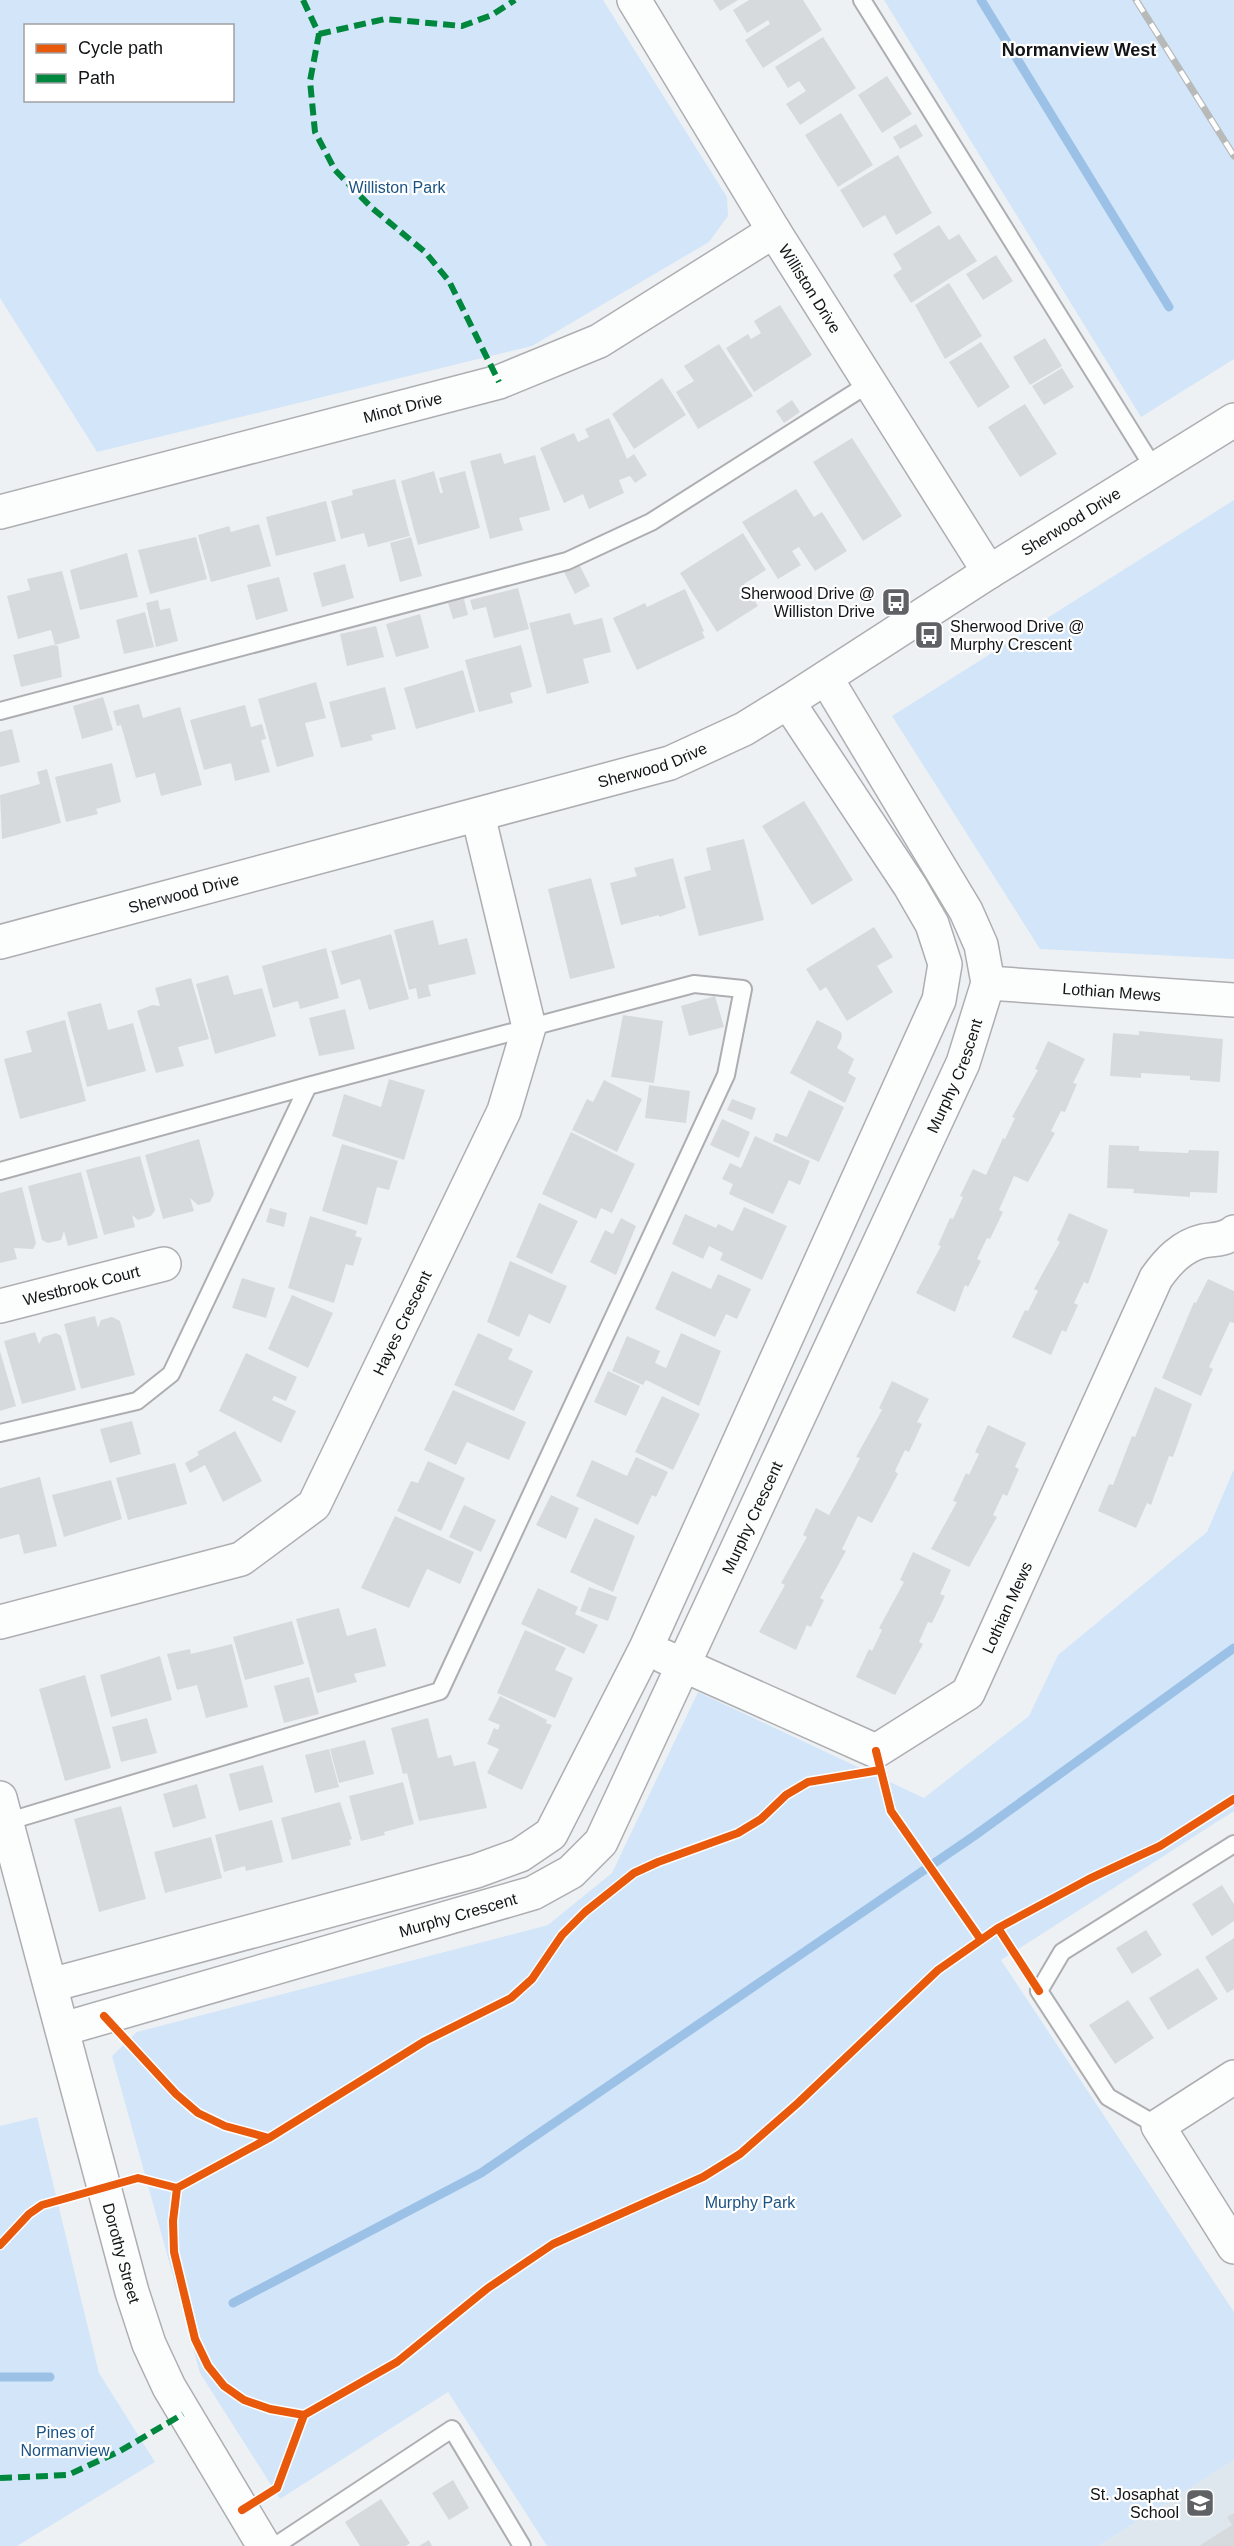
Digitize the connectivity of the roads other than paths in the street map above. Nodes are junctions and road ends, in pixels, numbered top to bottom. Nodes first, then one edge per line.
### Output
1 (634, 0) edge
2 (862, 0) edge
3 (774, 231) junction
4 (870, 383) junction
5 (1234, 420) edge
6 (1155, 470) junction
7 (0, 512) edge
8 (989, 572) junction
9 (826, 678) junction
10 (788, 702) junction
11 (0, 711) edge
12 (478, 815) junction
13 (0, 942) edge
14 (988, 983) junction
15 (1234, 1000) edge
16 (529, 1027) junction
17 (308, 1086) junction
18 (0, 1171) edge
19 (1234, 1232) edge
20 (164, 1264) dead end
21 (0, 1306) edge
22 (0, 1433) edge
23 (0, 1622) edge
24 (646, 1648) junction
25 (683, 1665) junction
26 (3, 1810) edge
27 (1234, 1844) edge
28 (51, 1985) junction
29 (63, 2029) junction
30 (1234, 2077) edge
31 (1158, 2126) junction
32 (1234, 2247) edge
33 (264, 2546) edge
34 (275, 2546) edge
35 (522, 2546) edge

1 - 3 street, Williston Drive
2 - 6 lane
3 - 4 street, Williston Drive
3 - 7 street, Minot Drive
4 - 8 street, Williston Drive
4 - 11 lane
5 - 6 street, Sherwood Drive
6 - 8 street, Sherwood Drive
8 - 9 street, Sherwood Drive
9 - 10 street, Sherwood Drive
9 - 14 street, Murphy Crescent
10 - 12 street, Sherwood Drive
10 - 24 street
12 - 13 street, Sherwood Drive
12 - 16 street
14 - 15 street, Lothian Mews
14 - 25 street, Murphy Crescent
16 - 17 lane
16 - 23 street, Hayes Crescent
16 - 26 lane
17 - 18 lane
17 - 22 lane
19 - 25 street, Lothian Mews
20 - 21 street, Westbrook Court
24 - 25 street, Lothian Mews
24 - 28 street
25 - 29 street, Murphy Crescent
26 - 28 street, Dorothy Street
27 - 31 lane
28 - 29 street, Dorothy Street
29 - 33 street, Dorothy Street
30 - 31 street
31 - 32 street
34 - 35 lane

